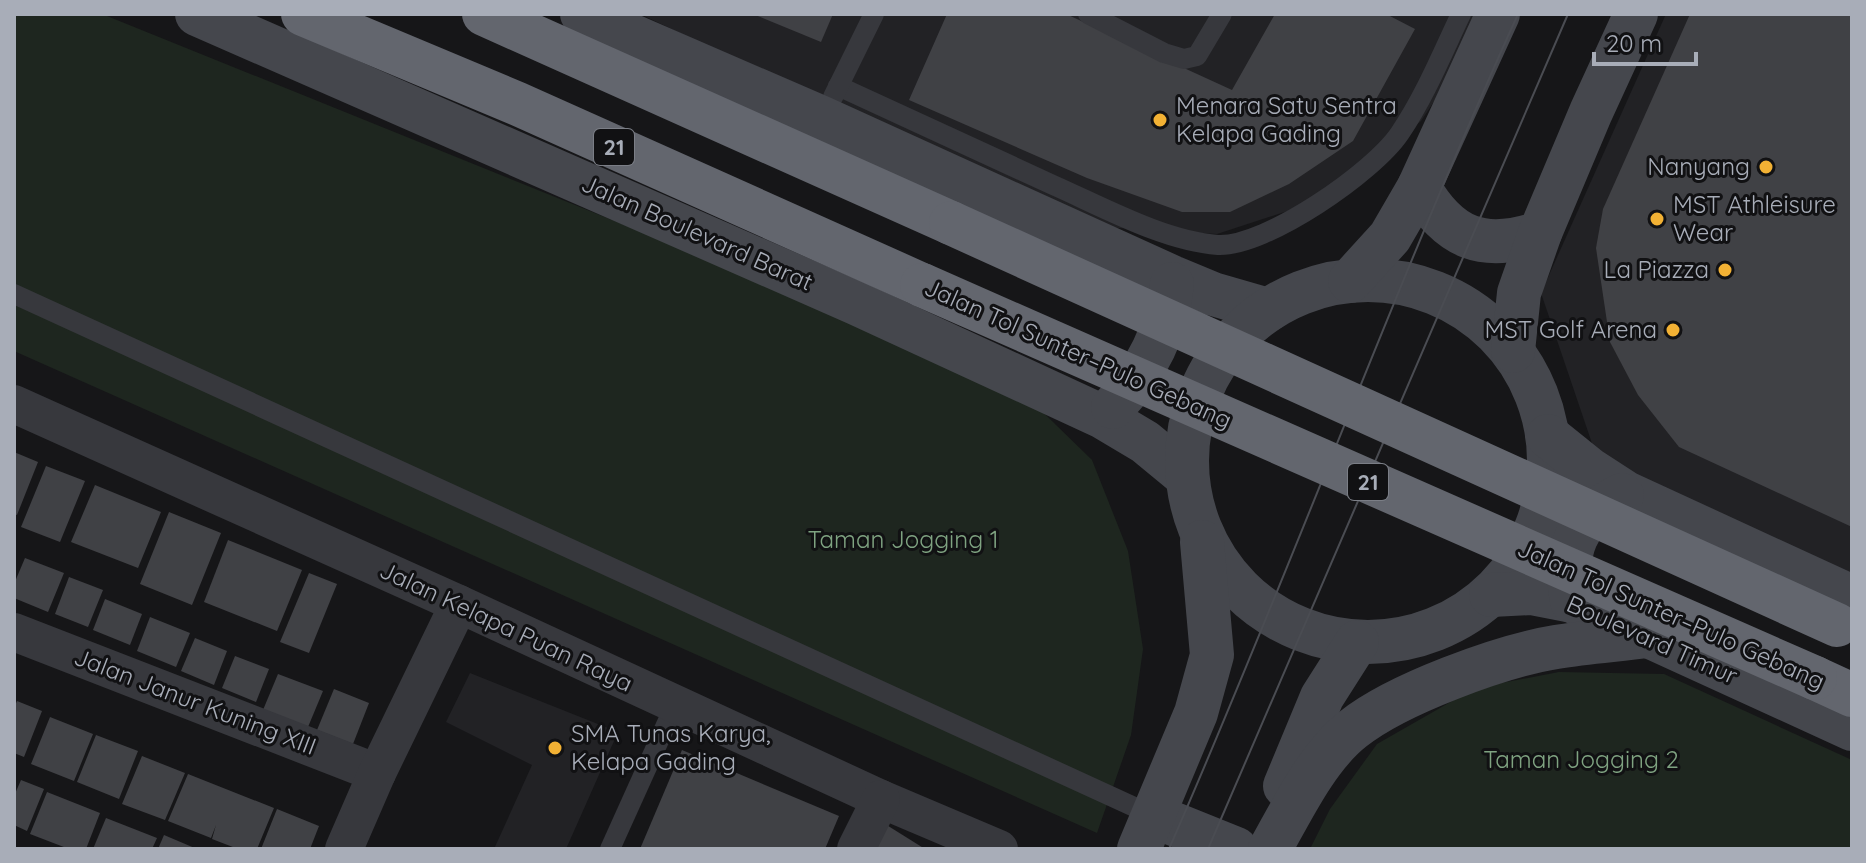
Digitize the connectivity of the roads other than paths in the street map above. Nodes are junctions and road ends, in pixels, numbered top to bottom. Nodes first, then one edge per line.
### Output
1 (197, 14) edge
2 (303, 14) edge
3 (484, 14) edge
4 (582, 14) edge
5 (874, 14) edge
6 (1088, 14) edge
7 (1222, 14) edge
8 (1461, 14) edge
9 (1498, 14) edge
10 (1636, 14) edge
11 (830, 102) junction
12 (1419, 187) junction
13 (1540, 233) junction
14 (1172, 277) junction
15 (1350, 281) junction
16 (14, 294) edge
17 (1268, 310) junction
18 (1513, 351) junction
19 (14, 404) edge
20 (1103, 417) junction
21 (1548, 436) junction
22 (1185, 475) junction
23 (1626, 493) junction
24 (1201, 535) junction
25 (1843, 588) edge
26 (1491, 595) junction
27 (1572, 601) junction
28 (459, 604) junction
29 (1852, 631) edge
30 (14, 632) edge
31 (1648, 636) junction
32 (1357, 642) junction
33 (1852, 695) edge
34 (675, 705) junction
35 (1852, 729) edge
36 (377, 773) junction
37 (881, 799) junction
38 (1148, 829) edge
39 (344, 849) edge
40 (610, 849) edge
41 (856, 849) edge
42 (999, 849) edge
43 (1236, 849) edge
44 (1258, 849) edge
45 (1270, 849) edge

1 - 20 main road, Jalan Boulevard Barat
2 - 33 highway, Jalan Tol Sunter–Pulo Gebang / 21, bridge
3 - 29 highway, bridge
4 - 11 main road
5 - 11 lane
6 - 7 lane
8 - 11 lane
9 - 12 main road
10 - 13 main road
11 - 14 main road
12 - 13 main road
12 - 15 main road
13 - 18 main road
14 - 17 main road
14 - 20 main road
15 - 17 main road
15 - 18 main road
16 - 38 lane
17 - 22 main road
18 - 21 main road
19 - 28 street, Jalan Kelapa Puan Raya
20 - 22 main road, Jalan Boulevard Barat
21 - 23 main road
21 - 26 main road
22 - 24 main road
23 - 25 main road
23 - 27 main road
24 - 32 main road
24 - 38 main road
26 - 27 main road, Boulevard Timur
26 - 32 main road
27 - 31 main road, Boulevard Timur
28 - 34 street, Jalan Kelapa Puan Raya
28 - 36 street
30 - 36 street, Jalan Janur Kuning XIII
31 - 35 main road, Boulevard Timur
31 - 45 main road
32 - 44 main road
34 - 37 street, Jalan Kelapa Puan Raya
34 - 40 lane
36 - 39 street
37 - 41 street
37 - 42 street, Jalan Kelapa Puan Raya
38 - 43 main road

